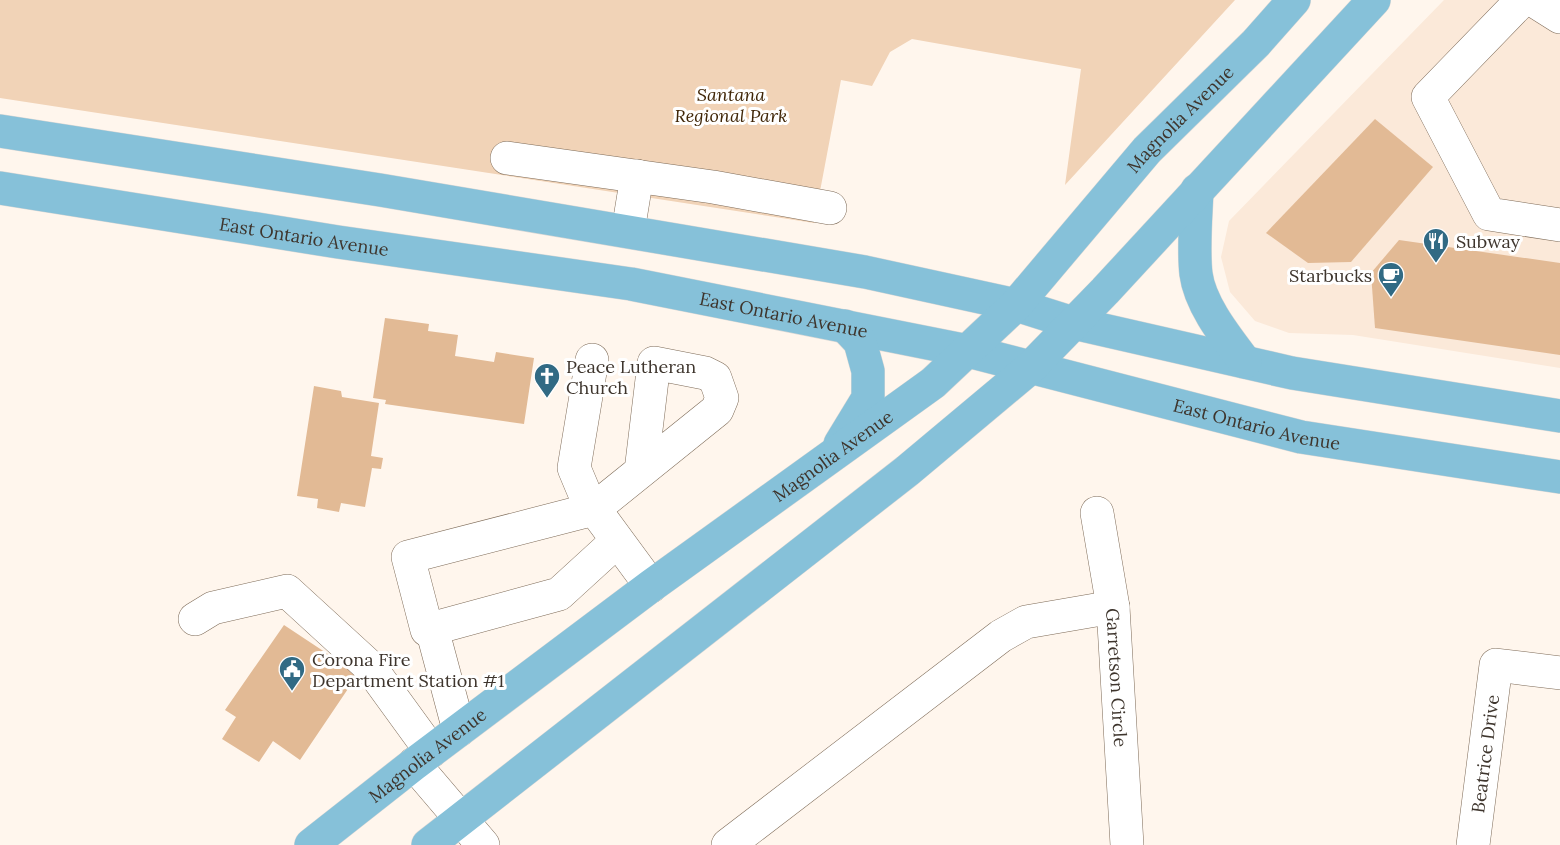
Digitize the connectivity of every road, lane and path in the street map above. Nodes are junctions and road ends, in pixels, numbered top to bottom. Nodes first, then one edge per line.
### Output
1 (1294, 0) edge
2 (1374, 0) edge
3 (1522, 0) edge
4 (1533, 0) edge
5 (1560, 17) edge
6 (0, 130) edge
7 (507, 158) dead end
8 (637, 176) junction
9 (0, 188) edge
10 (1197, 190) junction
11 (830, 208) dead end
12 (1560, 225) edge
13 (628, 231) junction
14 (1016, 305) junction
15 (1073, 323) junction
16 (845, 326) junction
17 (969, 351) junction
18 (592, 360) dead end
19 (1245, 362) junction
20 (1030, 368) junction
21 (1560, 416) edge
22 (835, 454) junction
23 (641, 471) dead end
24 (1560, 477) edge
25 (594, 509) junction
26 (1097, 513) dead end
27 (617, 541) junction
28 (651, 586) junction
29 (1113, 607) junction
30 (195, 619) dead end
31 (432, 629) junction
32 (1560, 673) edge
33 (459, 730) junction
34 (423, 758) junction
35 (460, 820) junction
36 (311, 845) edge
37 (428, 845) edge
38 (483, 845) edge
39 (728, 845) edge
40 (1127, 845) edge
41 (1473, 845) edge

1 - 14 main road, Magnolia Avenue
2 - 10 main road
3 - 12 street
4 - 5 street
6 - 13 main road
7 - 8 street
8 - 11 street
8 - 13 street
9 - 16 main road, East Ontario Avenue
10 - 15 main road
10 - 19 main road
13 - 14 main road
14 - 15 main road
14 - 17 main road, Magnolia Avenue
15 - 19 main road
15 - 20 main road
16 - 17 main road, East Ontario Avenue
16 - 22 main road
17 - 20 main road, East Ontario Avenue
17 - 22 main road, Magnolia Avenue
18 - 25 street
19 - 21 main road
20 - 24 main road, East Ontario Avenue
20 - 35 main road
22 - 28 main road, Magnolia Avenue
23 - 25 street
25 - 27 street
25 - 31 street
26 - 29 street, Garretson Circle
27 - 28 street
27 - 31 street
28 - 33 main road, Magnolia Avenue
29 - 39 street
29 - 40 street, Garretson Circle
30 - 34 street
31 - 33 street
32 - 41 street, Beatrice Drive
33 - 34 main road, Magnolia Avenue
34 - 35 street
34 - 36 main road, Magnolia Avenue
35 - 37 main road
35 - 38 street

